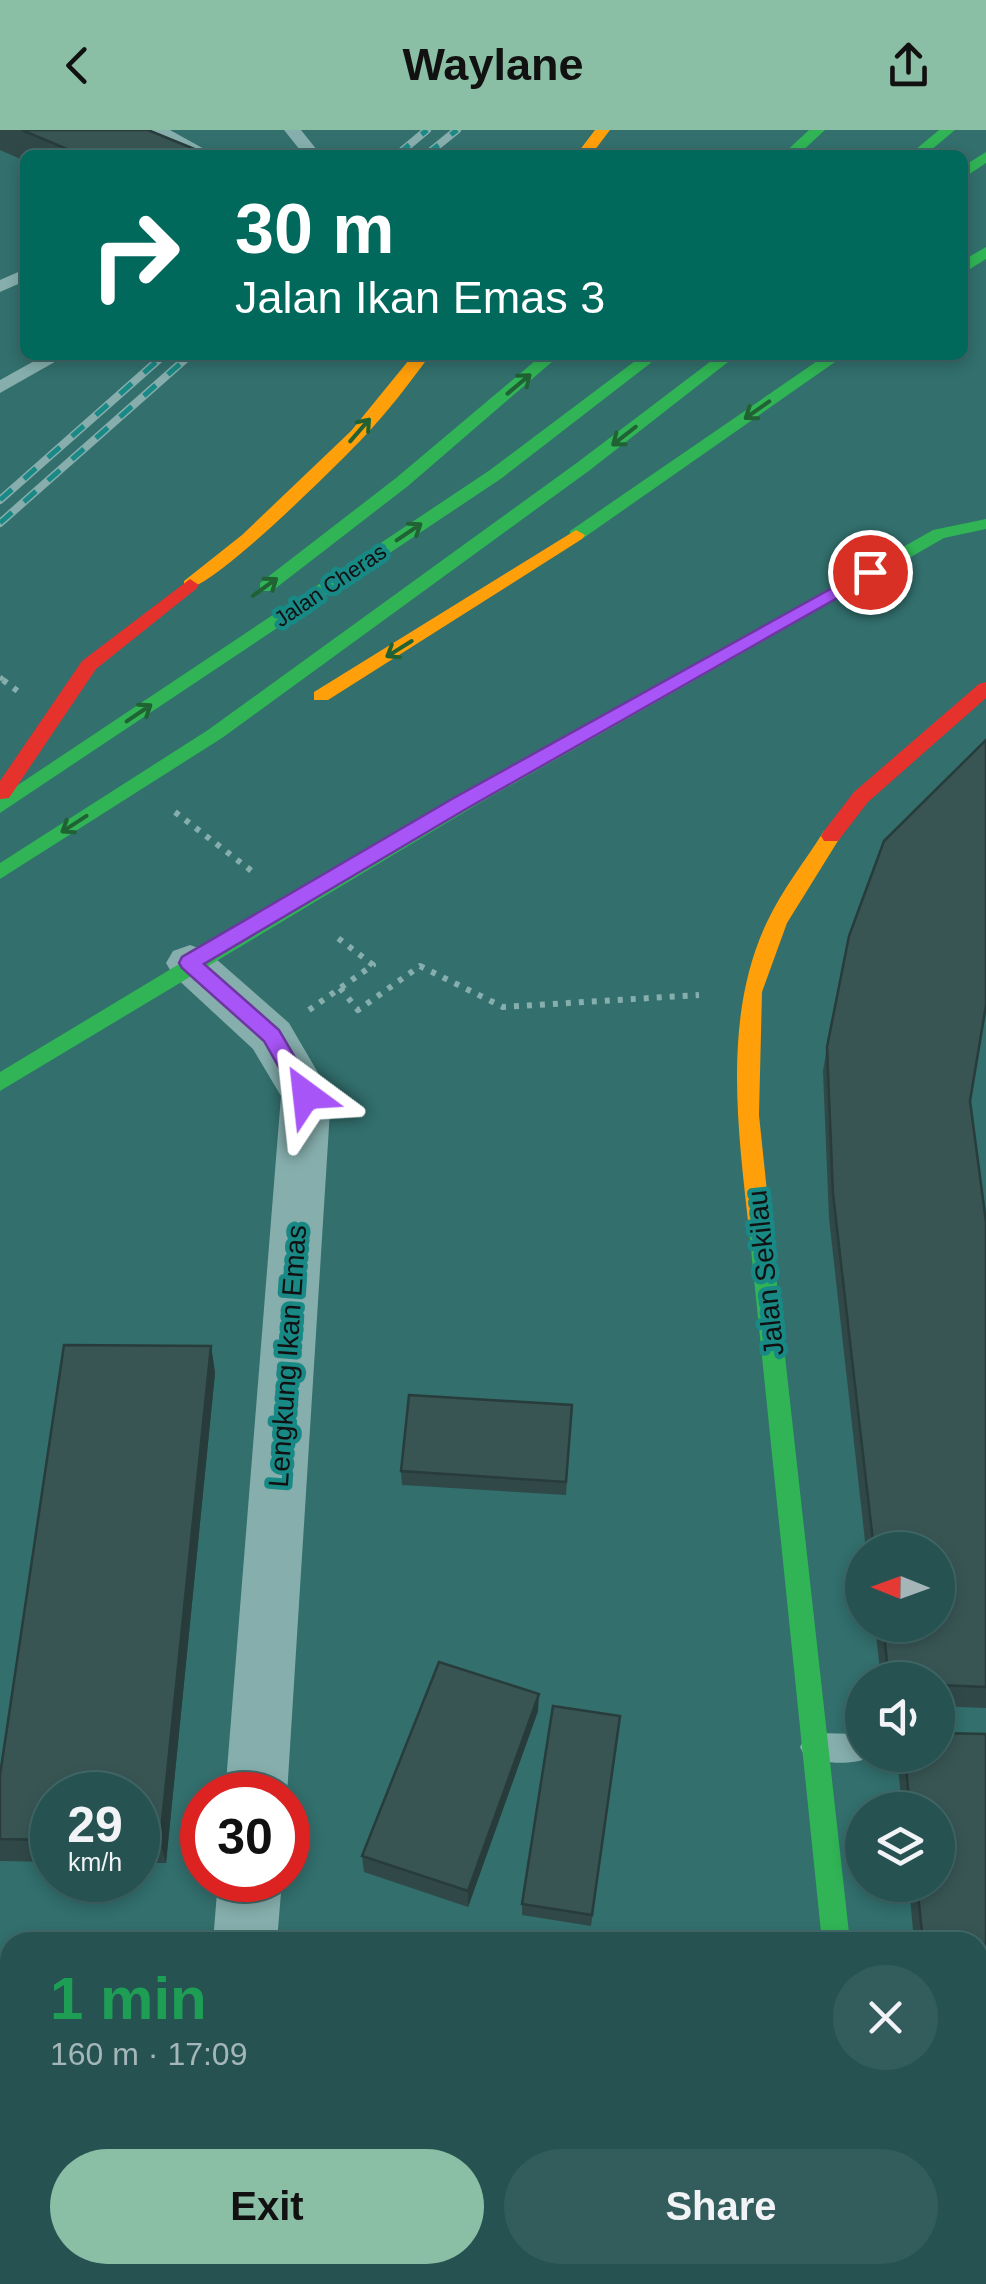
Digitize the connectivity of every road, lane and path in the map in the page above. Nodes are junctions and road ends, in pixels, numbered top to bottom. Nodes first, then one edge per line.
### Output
1 (158, 130) edge
2 (292, 130) edge
3 (603, 130) edge
4 (818, 130) edge
5 (948, 130) edge
6 (783, 144) edge
7 (197, 150) edge
8 (309, 150) edge
9 (587, 150) edge
10 (922, 150) edge
11 (49, 360) edge
12 (418, 360) edge
13 (546, 360) edge
14 (646, 360) edge
15 (722, 360) edge
16 (831, 360) edge
17 (0, 388) edge
18 (986, 524) edge
19 (244, 604) dead end
20 (0, 677) edge
21 (986, 688) edge
22 (119, 697) dead end
23 (31, 701) dead end
24 (214, 734) junction
25 (0, 801) edge
26 (171, 809) dead end
27 (0, 872) edge
28 (264, 881) dead end
29 (326, 929) dead end
30 (190, 963) junction
31 (752, 992) junction
32 (70, 1036) junction
33 (0, 1053) edge
34 (0, 1083) edge
35 (815, 1746) junction
36 (845, 1747) edge
37 (258, 1772) edge
38 (248, 1902) edge
39 (246, 1932) edge
40 (835, 1932) edge

1 - 7 lane
2 - 8 lane
3 - 9 main road
4 - 6 main road
5 - 10 main road
11 - 17 lane
25 -> 12 main road
19 -> 13 main road
25 -> 14 main road, Jalan Cheras
15 -> 24 main road, Jalan Cheras
16 -> 24 main road
18 - 30 main road
20 - 23 path
21 - 31 main road, Jalan Sekilau
22 - 25 main road
24 -> 27 main road
26 - 28 path
29 - 31 path
30 - 32 main road
30 - 37 street, Lengkung Ikan Emas
31 - 35 main road, Jalan Sekilau
32 - 33 main road
32 - 34 main road
35 - 36 lane
35 - 40 main road, Jalan Sekilau
38 - 39 street

